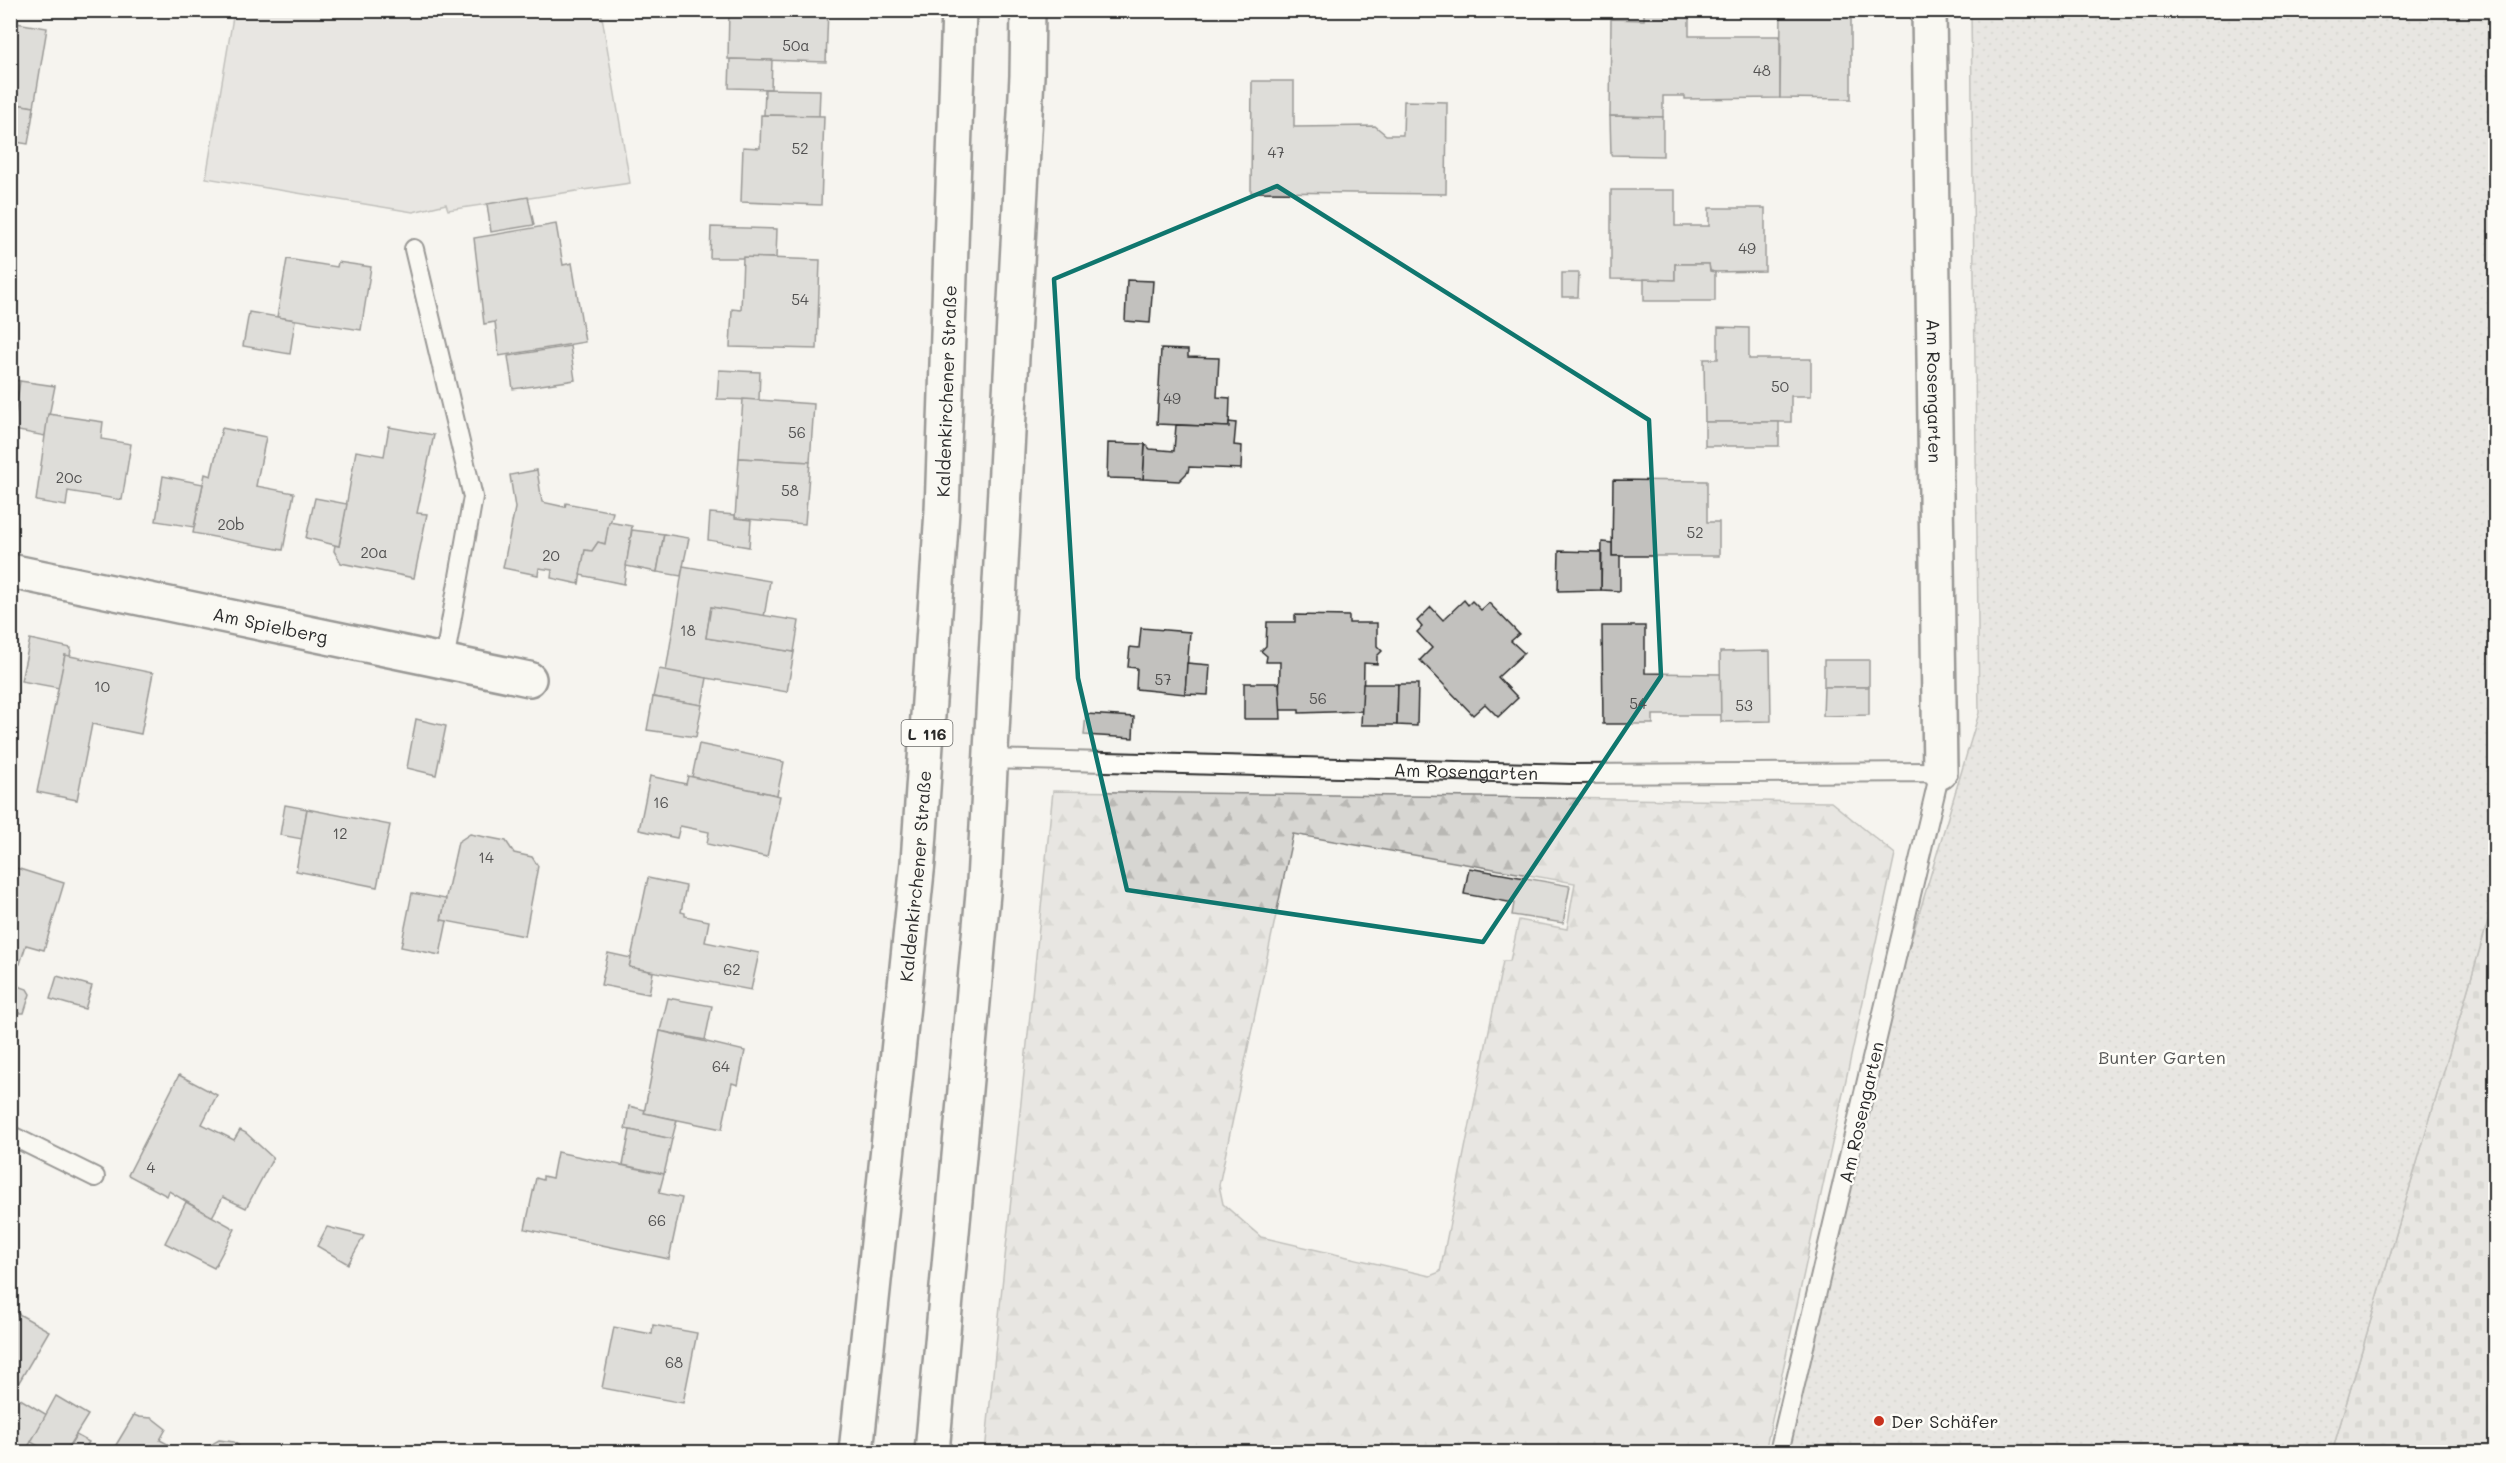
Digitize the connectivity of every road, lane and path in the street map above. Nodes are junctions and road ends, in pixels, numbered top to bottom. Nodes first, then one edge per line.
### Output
1 (959, 10) edge
2 (1028, 10) edge
3 (1929, 10) edge
4 (414, 249) dead end
5 (10, 571) edge
6 (444, 662) junction
7 (529, 679) dead end
8 (990, 759) junction
9 (1940, 772) junction
10 (10, 1135) edge
11 (95, 1177) dead end
12 (856, 1452) edge
13 (932, 1452) edge
14 (1779, 1452) edge

1 - 12 main road, Kaldenkirchener Straße / L 116
2 - 8 main road
3 - 9 main road, Am Rosengarten
4 - 6 lane
5 - 6 main road, Am Spielberg
6 - 7 main road, Am Spielberg
8 - 9 lane, Am Rosengarten
8 - 13 main road
9 - 14 lane, Am Rosengarten
10 - 11 lane

